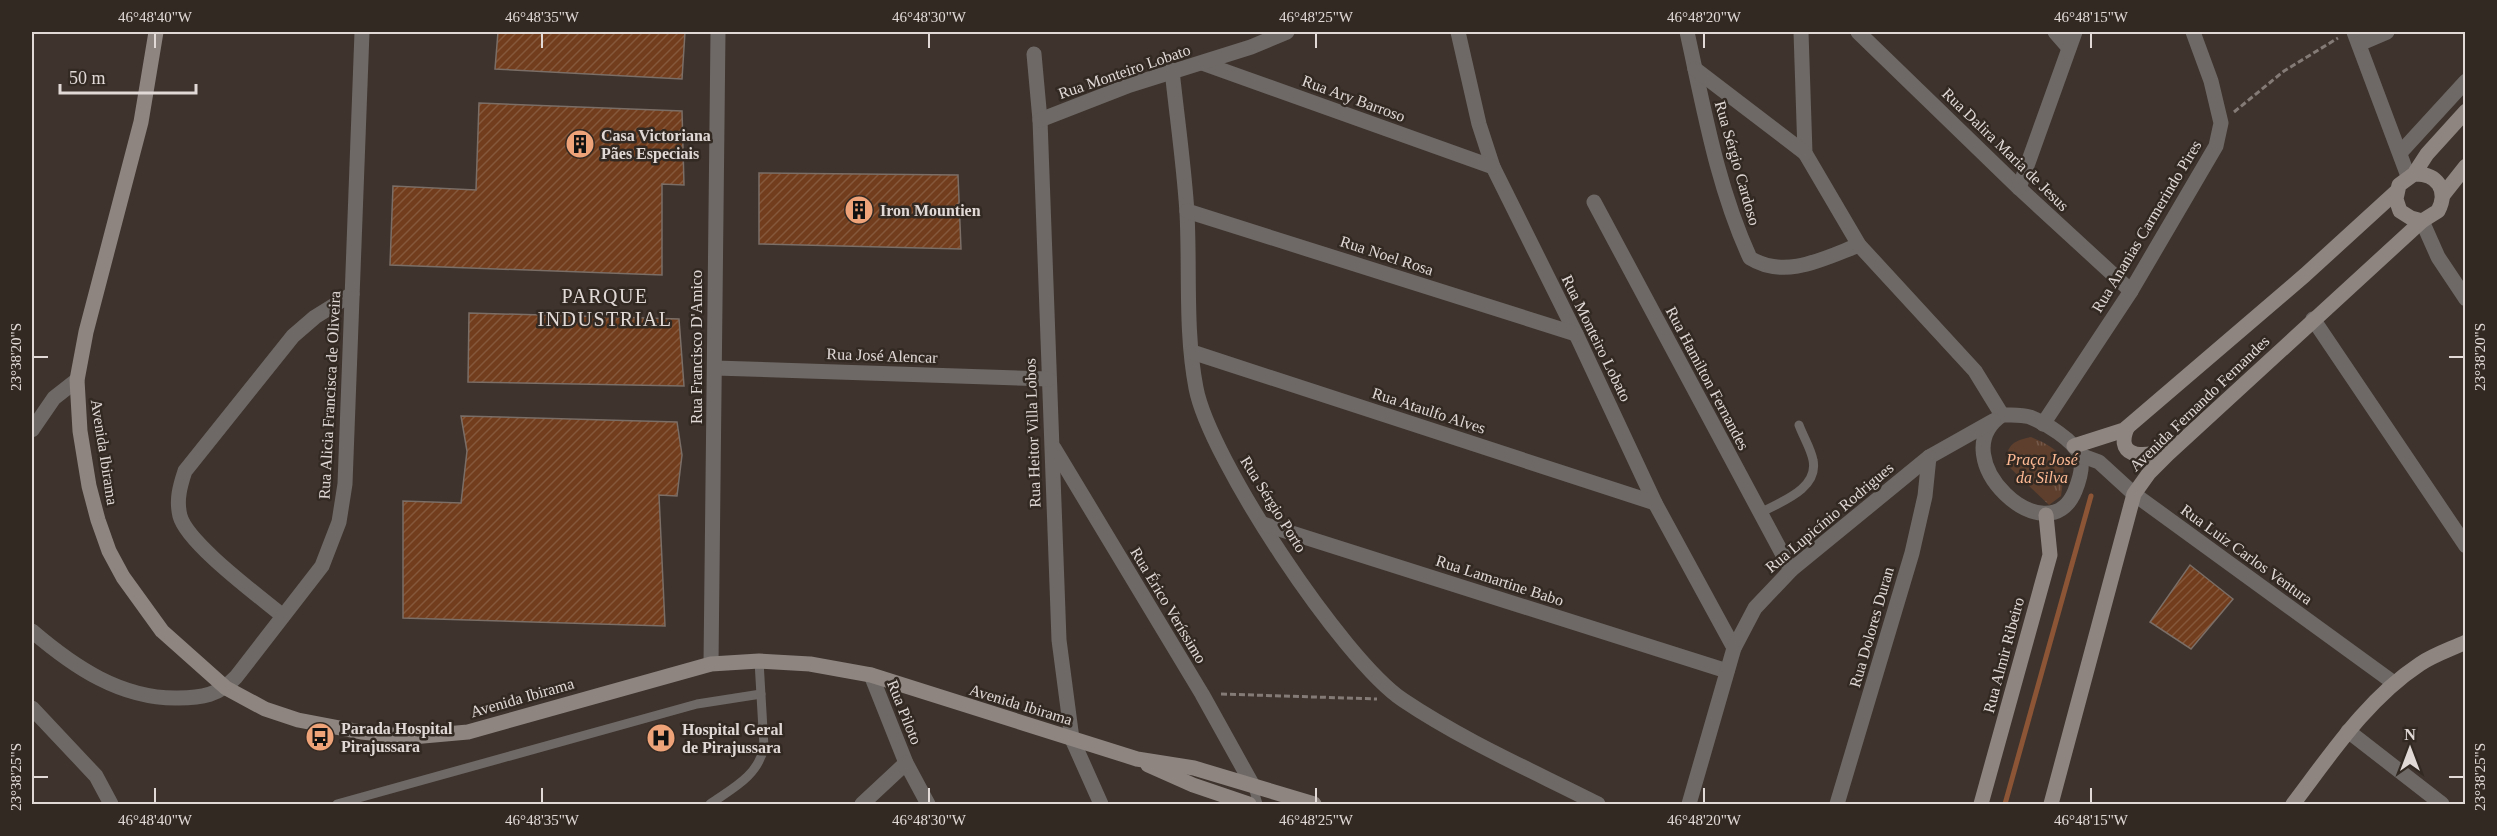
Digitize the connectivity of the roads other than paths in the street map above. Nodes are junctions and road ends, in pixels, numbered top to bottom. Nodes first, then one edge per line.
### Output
1 (156, 32) edge
2 (362, 32) edge
3 (718, 32) edge
4 (1287, 32) edge
5 (1458, 32) edge
6 (1687, 32) edge
7 (1801, 32) edge
8 (1857, 32) edge
9 (2055, 32) edge
10 (2075, 32) edge
11 (2193, 32) edge
12 (2387, 32) edge
13 (2351, 38) edge
14 (2069, 48) junction
15 (1034, 54) dead end
16 (1202, 63) junction
17 (1695, 69) junction
18 (1172, 70) junction
19 (2466, 81) edge
20 (2466, 111) edge
21 (1040, 120) junction
22 (1805, 153) junction
23 (2400, 153) junction
24 (2466, 166) edge
25 (1493, 167) junction
26 (2411, 175) junction
27 (2019, 188) junction
28 (2397, 191) junction
29 (2443, 195) junction
30 (1594, 202) dead end
31 (1187, 211) junction
32 (2422, 221) junction
33 (1859, 245) junction
34 (2131, 291) junction
35 (352, 294) junction
36 (2466, 299) edge
37 (2313, 320) junction
38 (1576, 334) junction
39 (1192, 352) junction
40 (715, 368) junction
41 (1048, 378) junction
42 (77, 380) junction
43 (1998, 418) junction
44 (2043, 424) junction
45 (1799, 425) dead end
46 (2127, 428) junction
47 (32, 430) edge
48 (2185, 438) junction
49 (1953, 444) junction
50 (1053, 446) junction
51 (2077, 451) junction
52 (1929, 457) junction
53 (1983, 461) junction
54 (2129, 490) junction
55 (1655, 503) junction
56 (1760, 513) junction
57 (2046, 515) junction
58 (1263, 524) junction
59 (2466, 546) edge
60 (1791, 570) junction
61 (283, 616) junction
62 (32, 631) edge
63 (2466, 642) edge
64 (1734, 648) junction
65 (759, 661) junction
66 (711, 664) junction
67 (1727, 671) junction
68 (871, 675) junction
69 (2394, 683) junction
70 (226, 688) junction
71 (761, 694) junction
72 (32, 708) edge
73 (2348, 731) junction
74 (1072, 739) junction
75 (1137, 759) junction
76 (906, 763) junction
77 (1252, 784) junction
78 (111, 804) edge
79 (338, 804) edge
80 (710, 804) edge
81 (862, 804) edge
82 (928, 804) edge
83 (1101, 804) edge
84 (1249, 804) edge
85 (1258, 804) edge
86 (1314, 804) edge
87 (1598, 804) edge
88 (1689, 804) edge
89 (1837, 804) edge
90 (1981, 804) edge
91 (2051, 804) edge
92 (2293, 804) edge
93 (2442, 804) edge

1 - 42 main road, Avenida Ibirama
2 - 35 street, Rua Alicia Francisca de Oliveira
3 - 40 street, Rua Francisco D'Amico
4 - 16 street, Rua Monteiro Lobato
5 - 25 street, Rua Monteiro Lobato
6 - 17 street, Rua Sérgio Cardoso
7 - 22 street
8 - 27 street, Rua Dalira Maria de Jesus
9 - 14 street
10 - 14 street
11 - 34 street, Rua Ananias Carmerindo Pires
12 - 13 street
13 - 23 street
14 - 27 street
15 - 21 street, Rua Heitor Villa Lobos
16 - 18 street, Rua Monteiro Lobato
16 - 25 street, Rua Ary Barroso
17 - 22 street, Rua Sérgio Cardoso
17 - 33 street, Rua Sérgio Cardoso
18 - 21 street, Rua Monteiro Lobato
18 - 31 street, Rua Sérgio Porto
19 - 23 street
20 - 26 main road
21 - 41 street, Rua Heitor Villa Lobos
22 - 33 street
23 - 26 street
24 - 29 main road
25 - 38 street, Rua Monteiro Lobato
26 - 28 main road
26 - 29 main road
27 - 34 street, Rua Dalira Maria de Jesus
28 - 32 main road
28 - 46 main road, Avenida Fernando Fernandes
29 - 32 main road
30 - 56 street, Rua Hamilton Fernandes
31 - 38 street, Rua Noel Rosa
31 - 39 street, Rua Sérgio Porto
32 - 36 street
32 - 37 main road, Avenida Fernando Fernandes
33 - 43 street
34 - 44 street, Rua Ananias Carmerindo Pires
35 - 61 street, Rua Alicia Francisca de Oliveira
35 - 61 street
37 - 48 main road, Avenida Fernando Fernandes
37 - 59 street
38 - 55 street, Rua Monteiro Lobato
39 - 55 street, Rua Ataulfo Alves
39 - 58 street, Rua Sérgio Porto
40 - 41 street, Rua José Alencar
40 - 66 street, Rua Francisco D'Amico
41 - 50 street, Rua Heitor Villa Lobos
42 - 47 street
42 - 70 main road, Avenida Ibirama
43 - 44 street
43 - 49 street, Rua Lupicínio Rodrigues
43 - 53 street
44 - 51 street
45 - 56 lane
46 - 48 main road
46 - 51 main road, Avenida Fernando Fernandes
48 - 54 main road, Avenida Fernando Fernandes
49 - 52 street, Rua Lupicínio Rodrigues
49 - 53 street
50 - 74 street, Rua Heitor Villa Lobos
50 - 77 street, Rua Érico Veríssimo
51 - 54 street, Rua Luiz Carlos Ventura
51 - 57 street
52 - 60 street, Rua Lupicínio Rodrigues
52 - 89 street, Rua Dolores Duran
53 - 57 street
54 - 69 street, Rua Luiz Carlos Ventura
54 - 91 main road, Avenida Fernando Fernandes
55 - 64 street, Rua Monteiro Lobato
56 - 60 street, Rua Hamilton Fernandes
57 - 90 main road, Rua Almir Ribeiro
58 - 67 street, Rua Lamartine Babo
58 - 87 street, Rua Sérgio Porto
60 - 64 street, Rua Lupicínio Rodrigues
61 - 70 street, Rua Alicia Francisca de Oliveira
62 - 70 street
63 - 69 main road
64 - 67 street, Rua Lupicínio Rodrigues
65 - 66 main road, Avenida Ibirama
65 - 68 main road, Avenida Ibirama
65 - 71 lane
66 - 70 main road, Avenida Ibirama
67 - 88 street, Rua Lupicínio Rodrigues
68 - 74 main road, Avenida Ibirama
68 - 76 street, Rua Piloto
69 - 73 main road
71 - 79 lane
71 - 80 lane
72 - 78 street
73 - 92 main road
73 - 93 street
74 - 75 main road, Avenida Ibirama
74 - 83 street, Rua Heitor Villa Lobos
75 - 77 main road, Avenida Ibirama
75 - 84 main road, Avenida Ibirama
76 - 81 street, Rua Piloto
76 - 82 street, Rua Piloto
77 - 85 lane
77 - 86 main road, Avenida Ibirama

